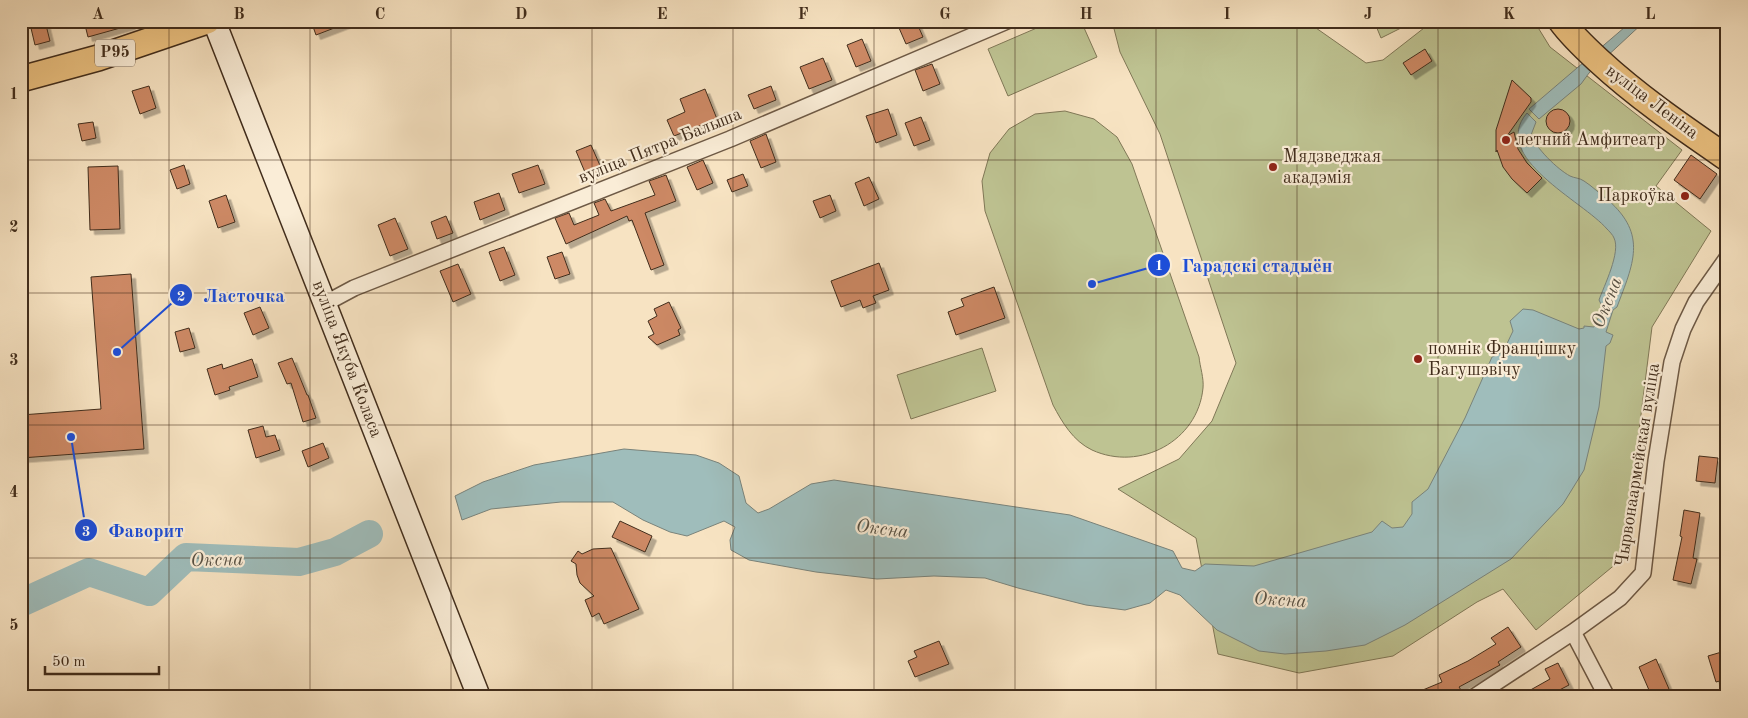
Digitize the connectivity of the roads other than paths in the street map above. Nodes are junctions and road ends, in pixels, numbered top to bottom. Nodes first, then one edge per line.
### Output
1 (208, 21) edge
2 (214, 21) edge
3 (1007, 21) edge
4 (1561, 21) edge
5 (21, 78) edge
6 (1727, 158) edge
7 (1727, 258) edge
8 (326, 303) junction
9 (1573, 632) junction
10 (479, 697) edge
11 (1474, 697) edge
12 (1607, 697) edge

1 - 5 main road, Р95
2 - 8 main road, вуліца Якуба Коласа
3 - 8 street, вуліца Пятра Балыша
4 - 6 main road, вуліца Леніна
7 - 9 street, Чырвонаармейская вуліца
8 - 10 main road, вуліца Якуба Коласа
9 - 11 street, Чырвонаармейская вуліца
9 - 12 street

